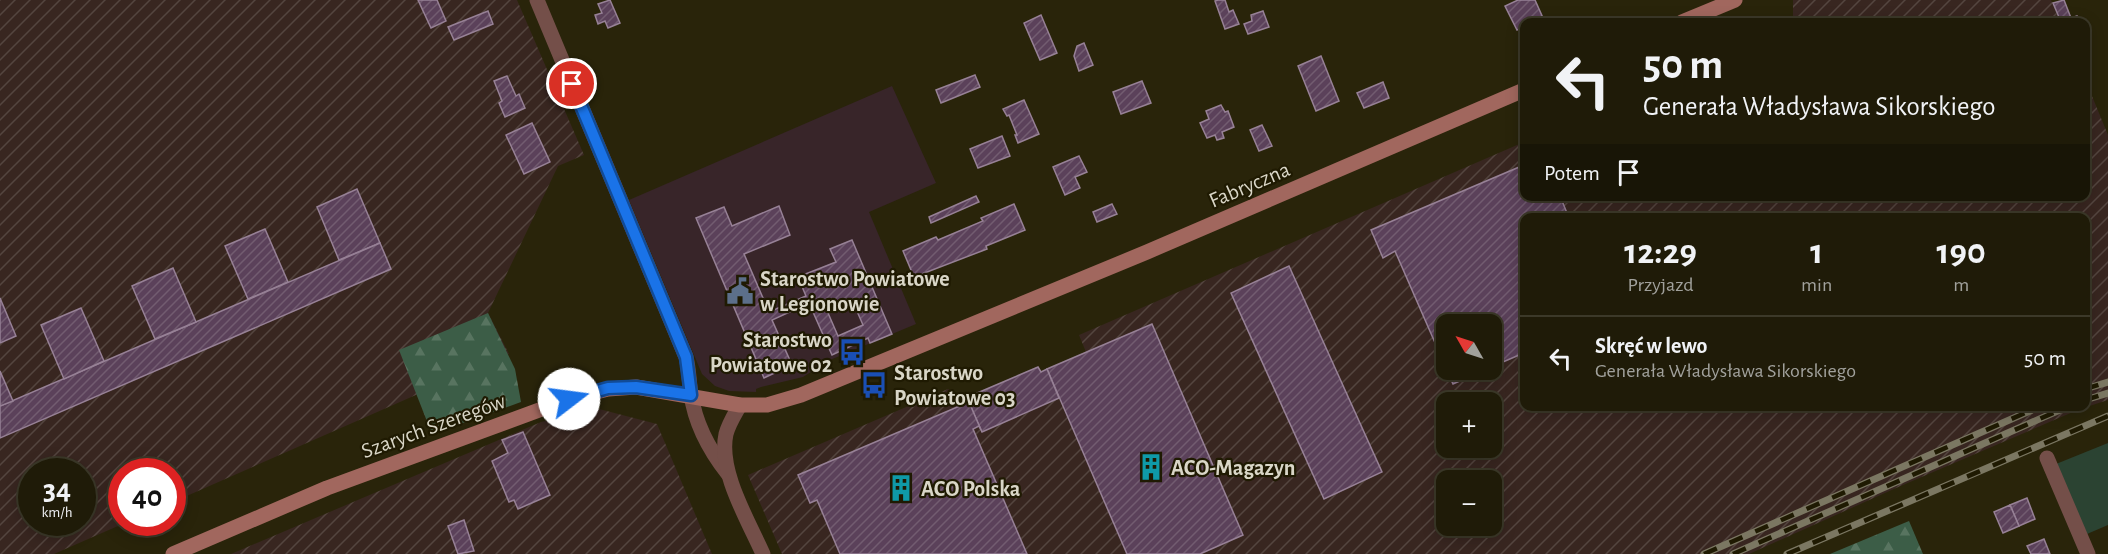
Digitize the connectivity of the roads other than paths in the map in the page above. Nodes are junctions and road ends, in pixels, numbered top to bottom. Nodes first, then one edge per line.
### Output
1 (537, 0) edge
2 (1735, 0) edge
3 (1692, 18) edge
4 (1520, 92) edge
5 (990, 316) joint
6 (691, 395) junction
7 (740, 405) junction
8 (2047, 458) dead end
9 (728, 474) junction
10 (173, 554) edge
11 (763, 554) edge
12 (2088, 554) edge

1 - 6 street
2 - 3 street
4 - 5 street, Fabryczna
5 - 7 street, Szarych Szeregów
6 - 7 street, Szarych Szeregów
6 - 9 street
6 - 10 street, Szarych Szeregów
7 - 9 street
8 - 12 street
9 - 11 street

